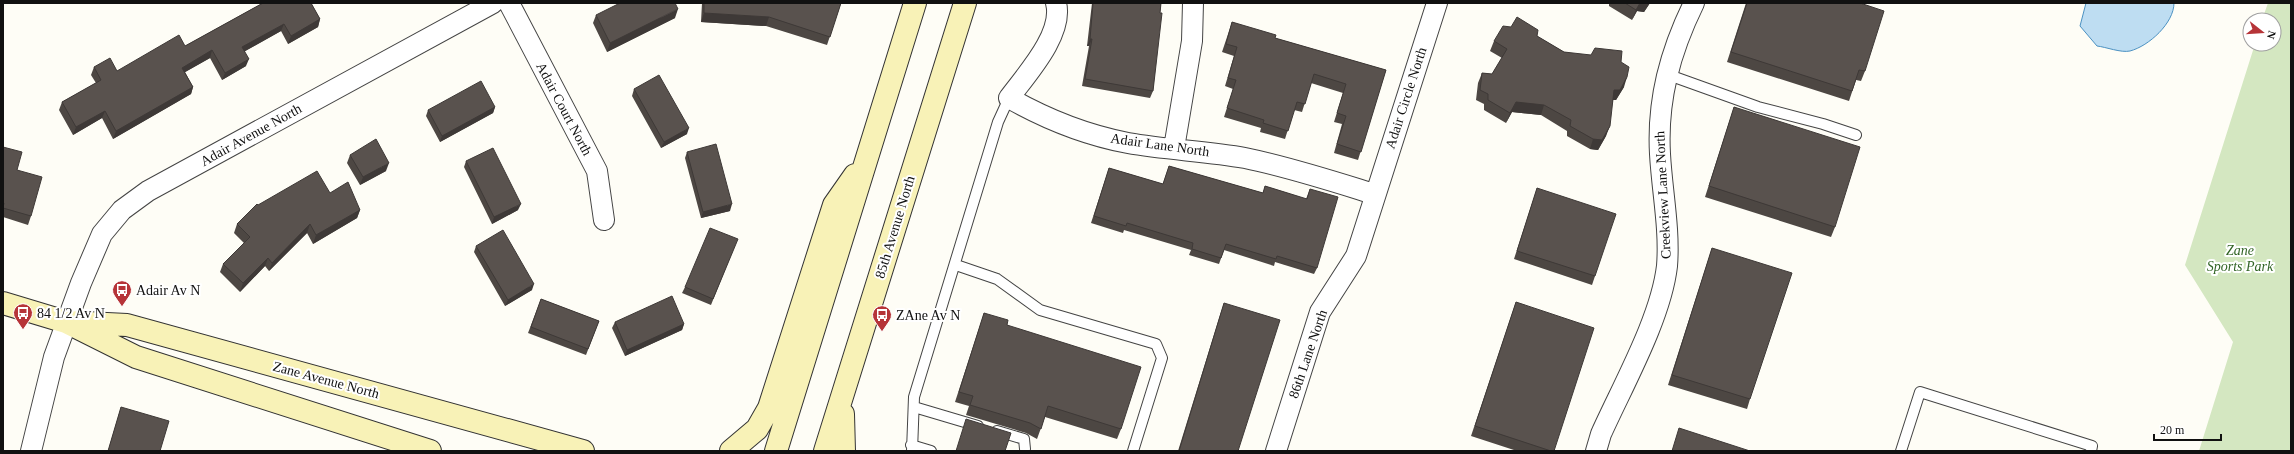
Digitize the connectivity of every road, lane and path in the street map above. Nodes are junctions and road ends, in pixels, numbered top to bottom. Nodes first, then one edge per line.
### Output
1 (493, 3) edge
2 (509, 3) edge
3 (915, 3) edge
4 (965, 3) edge
5 (1056, 3) edge
6 (1193, 3) edge
7 (1437, 3) edge
8 (1694, 3) edge
9 (1666, 74) junction
10 (1009, 98) junction
11 (1856, 135) dead end
12 (1174, 148) junction
13 (866, 160) junction
14 (1374, 194) junction
15 (604, 220) dead end
16 (956, 265) junction
17 (3, 303) edge
18 (66, 322) junction
19 (843, 393) junction
20 (914, 407) junction
21 (912, 448) edge
22 (1028, 450) edge
23 (31, 451) edge
24 (430, 451) edge
25 (583, 451) edge
26 (731, 451) edge
27 (776, 451) edge
28 (825, 451) edge
29 (844, 451) edge
30 (931, 451) edge
31 (1133, 451) edge
32 (1276, 451) edge
33 (1596, 451) edge
34 (1901, 451) edge
35 (2091, 451) edge

1 - 18 street, Adair Avenue North
2 - 15 street, Adair Court North
3 - 13 main road
4 - 19 main road, 85th Avenue North
5 - 10 street
6 - 12 street
7 - 14 street, Adair Circle North
8 - 9 street, Creekview Lane North
9 - 11 lane
9 - 33 street, Creekview Lane North
10 - 12 street, Adair Lane North
10 - 16 lane
12 - 14 street, Adair Lane North
13 - 26 main road
13 - 27 main road
14 - 32 street, 86th Lane North
16 - 20 lane
16 - 31 lane
17 - 18 main road, Zane Avenue North
18 - 23 street, Adair Avenue North
18 - 24 main road, Zane Avenue North
18 - 25 main road, Zane Avenue North
19 - 28 main road, 85th Avenue North
19 - 29 main road
20 - 21 lane
20 - 22 lane
21 - 30 lane
34 - 35 lane

